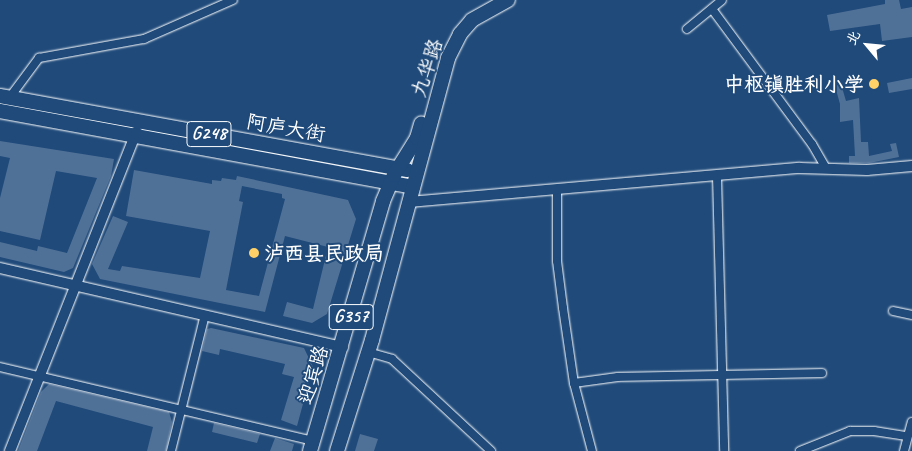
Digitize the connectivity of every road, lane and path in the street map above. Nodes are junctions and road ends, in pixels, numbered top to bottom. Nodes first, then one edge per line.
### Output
1 (233, 0) edge
2 (487, 0) edge
3 (508, 0) edge
4 (722, 0) edge
5 (712, 9) junction
6 (687, 29) dead end
7 (5, 96) edge
8 (0, 111) edge
9 (140, 121) junction
10 (135, 136) junction
11 (912, 166) edge
12 (826, 168) junction
13 (398, 169) junction
14 (417, 172) junction
15 (717, 176) junction
16 (390, 182) junction
17 (413, 187) junction
18 (557, 191) junction
19 (409, 202) junction
20 (0, 268) edge
21 (75, 286) junction
22 (893, 311) dead end
23 (205, 315) junction
24 (912, 315) edge
25 (343, 347) junction
26 (368, 352) junction
27 (0, 367) edge
28 (822, 374) dead end
29 (722, 375) junction
30 (40, 376) junction
31 (574, 383) junction
32 (181, 410) junction
33 (910, 429) edge
34 (312, 446) edge
35 (10, 451) edge
36 (171, 451) edge
37 (337, 451) edge
38 (491, 451) edge
39 (592, 451) edge
40 (724, 451) edge
41 (800, 451) edge
42 (904, 451) edge

1 - 7 street
2 - 13 highway, 九华路
3 - 14 highway, 九华路
4 - 5 street
5 - 6 street
5 - 12 street
7 - 9 highway, 阿庐大街 / G248
8 - 10 highway, G248
9 - 10 street
9 - 13 highway, 阿庐大街 / G248
10 - 16 highway, G248
10 - 21 street
11 - 12 street
12 - 15 street
13 - 14 highway, 阿庐大街 / G248
13 - 16 highway, 迎宾路
14 - 17 highway
15 - 18 street
15 - 29 street
16 - 17 highway, G248
16 - 25 highway, 迎宾路 / G357
17 - 19 highway, G357
18 - 19 street
18 - 31 street
19 - 26 highway, G357
20 - 21 street
21 - 23 street
21 - 30 street
22 - 24 street
23 - 25 street
23 - 32 street
25 - 34 highway, 迎宾路 / G357
26 - 37 highway, G357
26 - 38 street
27 - 30 street
28 - 29 street
29 - 31 street
29 - 40 street
30 - 32 street
30 - 35 street
31 - 39 street
32 - 34 street
32 - 36 street
33 - 41 street
33 - 42 street

